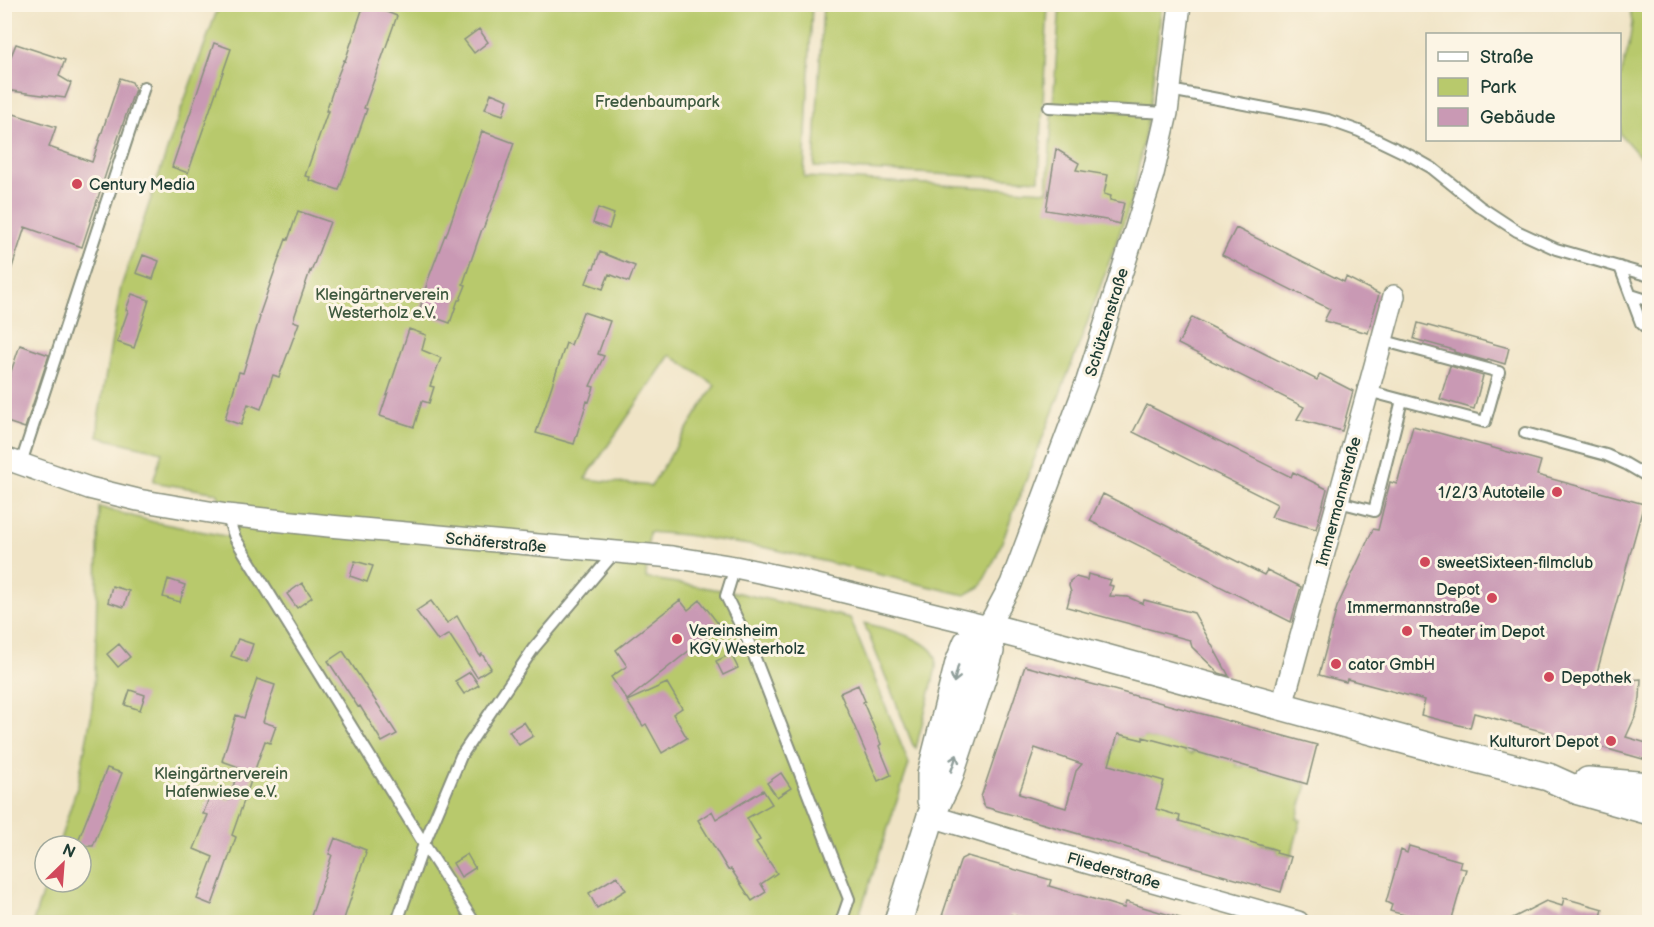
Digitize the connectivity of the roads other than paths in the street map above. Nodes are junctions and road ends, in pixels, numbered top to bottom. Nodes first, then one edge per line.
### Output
1 (1180, 4) edge
2 (144, 87) dead end
3 (1170, 90) junction
4 (1049, 107) dead end
5 (1167, 113) junction
6 (1620, 267) junction
7 (1648, 272) edge
8 (1631, 295) junction
9 (1394, 296) dead end
10 (1650, 301) edge
11 (1650, 330) edge
12 (1381, 340) junction
13 (1368, 391) junction
14 (1402, 400) junction
15 (1525, 433) dead end
16 (13, 461) edge
17 (1650, 478) edge
18 (1339, 502) junction
19 (227, 514) junction
20 (615, 552) junction
21 (735, 567) junction
22 (988, 627) junction
23 (1282, 706) junction
24 (1548, 777) junction
25 (1650, 786) edge
26 (1650, 811) edge
27 (931, 816) junction
28 (424, 844) junction
29 (397, 922) edge
30 (474, 922) edge
31 (841, 922) edge
32 (898, 922) edge
33 (1298, 922) edge

1 - 3 street, Schützenstraße
2 - 16 lane
3 - 5 street, Schützenstraße
3 - 6 lane
4 - 5 lane
5 - 22 street, Schützenstraße
6 - 7 lane
6 - 8 lane
8 - 10 lane
8 - 11 lane
9 - 12 street, Immermannstraße
12 - 13 street, Immermannstraße
12 - 14 lane
13 - 14 lane
13 - 18 street, Immermannstraße
14 - 18 lane
15 - 17 lane
16 - 19 street, Schäferstraße
18 - 23 street, Immermannstraße
19 - 20 street, Schäferstraße
19 - 28 lane
20 - 21 street, Schäferstraße
20 - 28 lane
21 - 22 street, Schäferstraße
21 - 31 lane
22 - 23 street
22 - 27 street, Schützenstraße
23 - 24 street
24 - 25 street
24 - 26 street
27 - 32 street, Schützenstraße
27 - 33 street, Fliederstraße
28 - 29 lane
28 - 30 lane

